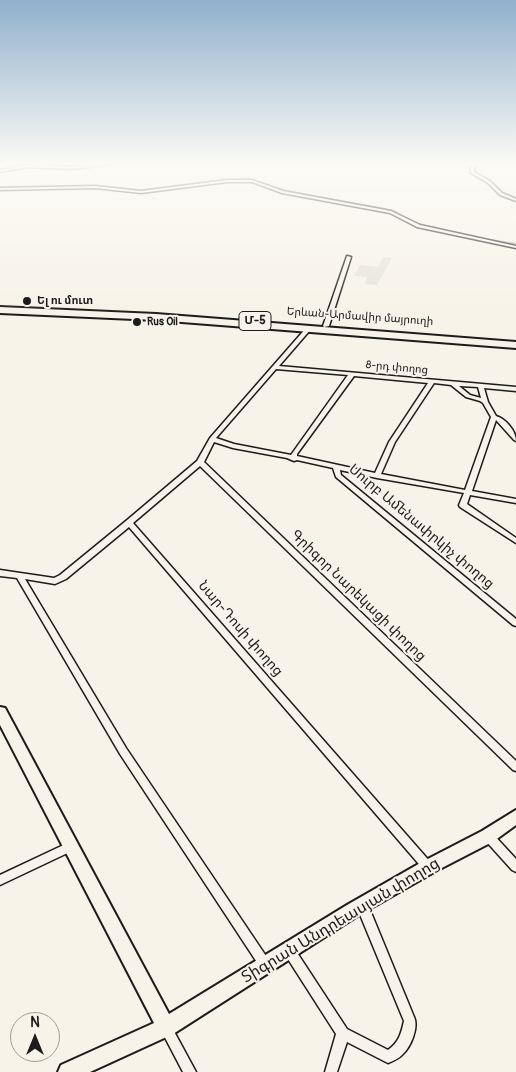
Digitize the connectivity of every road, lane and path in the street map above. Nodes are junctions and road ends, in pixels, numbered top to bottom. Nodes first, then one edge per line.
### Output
1 (397, 215) edge
2 (516, 247) edge
3 (349, 257) dead end
4 (0, 308) edge
5 (326, 326) junction
6 (309, 328) junction
7 (512, 343) edge
8 (276, 367) junction
9 (352, 374) junction
10 (432, 381) junction
11 (452, 383) junction
12 (481, 386) junction
13 (516, 389) edge
14 (485, 402) junction
15 (494, 416) junction
16 (212, 439) junction
17 (516, 439) edge
18 (294, 458) junction
19 (200, 462) junction
20 (336, 468) junction
21 (377, 476) junction
22 (467, 492) junction
23 (516, 501) edge
24 (129, 522) junction
25 (516, 541) edge
26 (0, 573) edge
27 (19, 575) junction
28 (516, 623) edge
29 (0, 712) edge
30 (516, 767) edge
31 (516, 817) edge
32 (488, 836) junction
33 (72, 846) junction
34 (428, 867) junction
35 (516, 867) edge
36 (0, 880) edge
37 (362, 905) junction
38 (290, 952) junction
39 (266, 966) junction
40 (166, 1027) junction
41 (343, 1033) junction
42 (68, 1072) edge
43 (190, 1072) edge
44 (331, 1072) edge

1 - 2 street
3 - 5 street
4 - 5 highway, Երևան-Արմավիր մայրուղի / Մ-5
4 - 6 highway, Երևան-Արմավիր մայրուղի / Մ-5
5 - 7 highway, Երևան-Արմավիր մայրուղի / Մ-5
6 - 7 highway, Երևան-Արմավիր մայրուղի / Մ-5
6 - 8 street
8 - 9 street, 8-րդ փողոց
8 - 16 street
9 - 10 street, 8-րդ փողոց
9 - 18 street
10 - 11 street, 8-րդ փողոց
10 - 21 street
11 - 12 street, 8-րդ փողոց
11 - 14 street
12 - 13 street, 8-րդ փողոց
12 - 14 street
14 - 15 street
15 - 17 street
15 - 22 street
16 - 18 street
16 - 19 street
18 - 20 street
19 - 24 street
19 - 30 street, Գրիգոր Նարեկացի փողոց
20 - 21 street
20 - 28 street, Սուրբ Ամենափրկիչ փողոց
21 - 22 street
22 - 23 street
22 - 25 street
24 - 27 street
24 - 34 street, Նար-Դոսի փողոց
26 - 27 street
27 - 39 street
29 - 33 main road
31 - 32 main road, Տիգրան Անդրեասյան փողոց
32 - 34 main road, Տիգրան Անդրեասյան փողոց
32 - 35 street
33 - 36 street
33 - 40 main road
34 - 37 main road, Տիգրան Անդրեասյան փողոց
37 - 38 main road, Տիգրան Անդրեասյան փողոց
37 - 41 street
38 - 39 main road, Տիգրան Անդրեասյան փողոց
38 - 41 street
39 - 40 main road, Տիգրան Անդրեասյան փողոց
40 - 42 main road, Տիգրան Անդրեասյան փողոց
40 - 43 street
41 - 44 street

